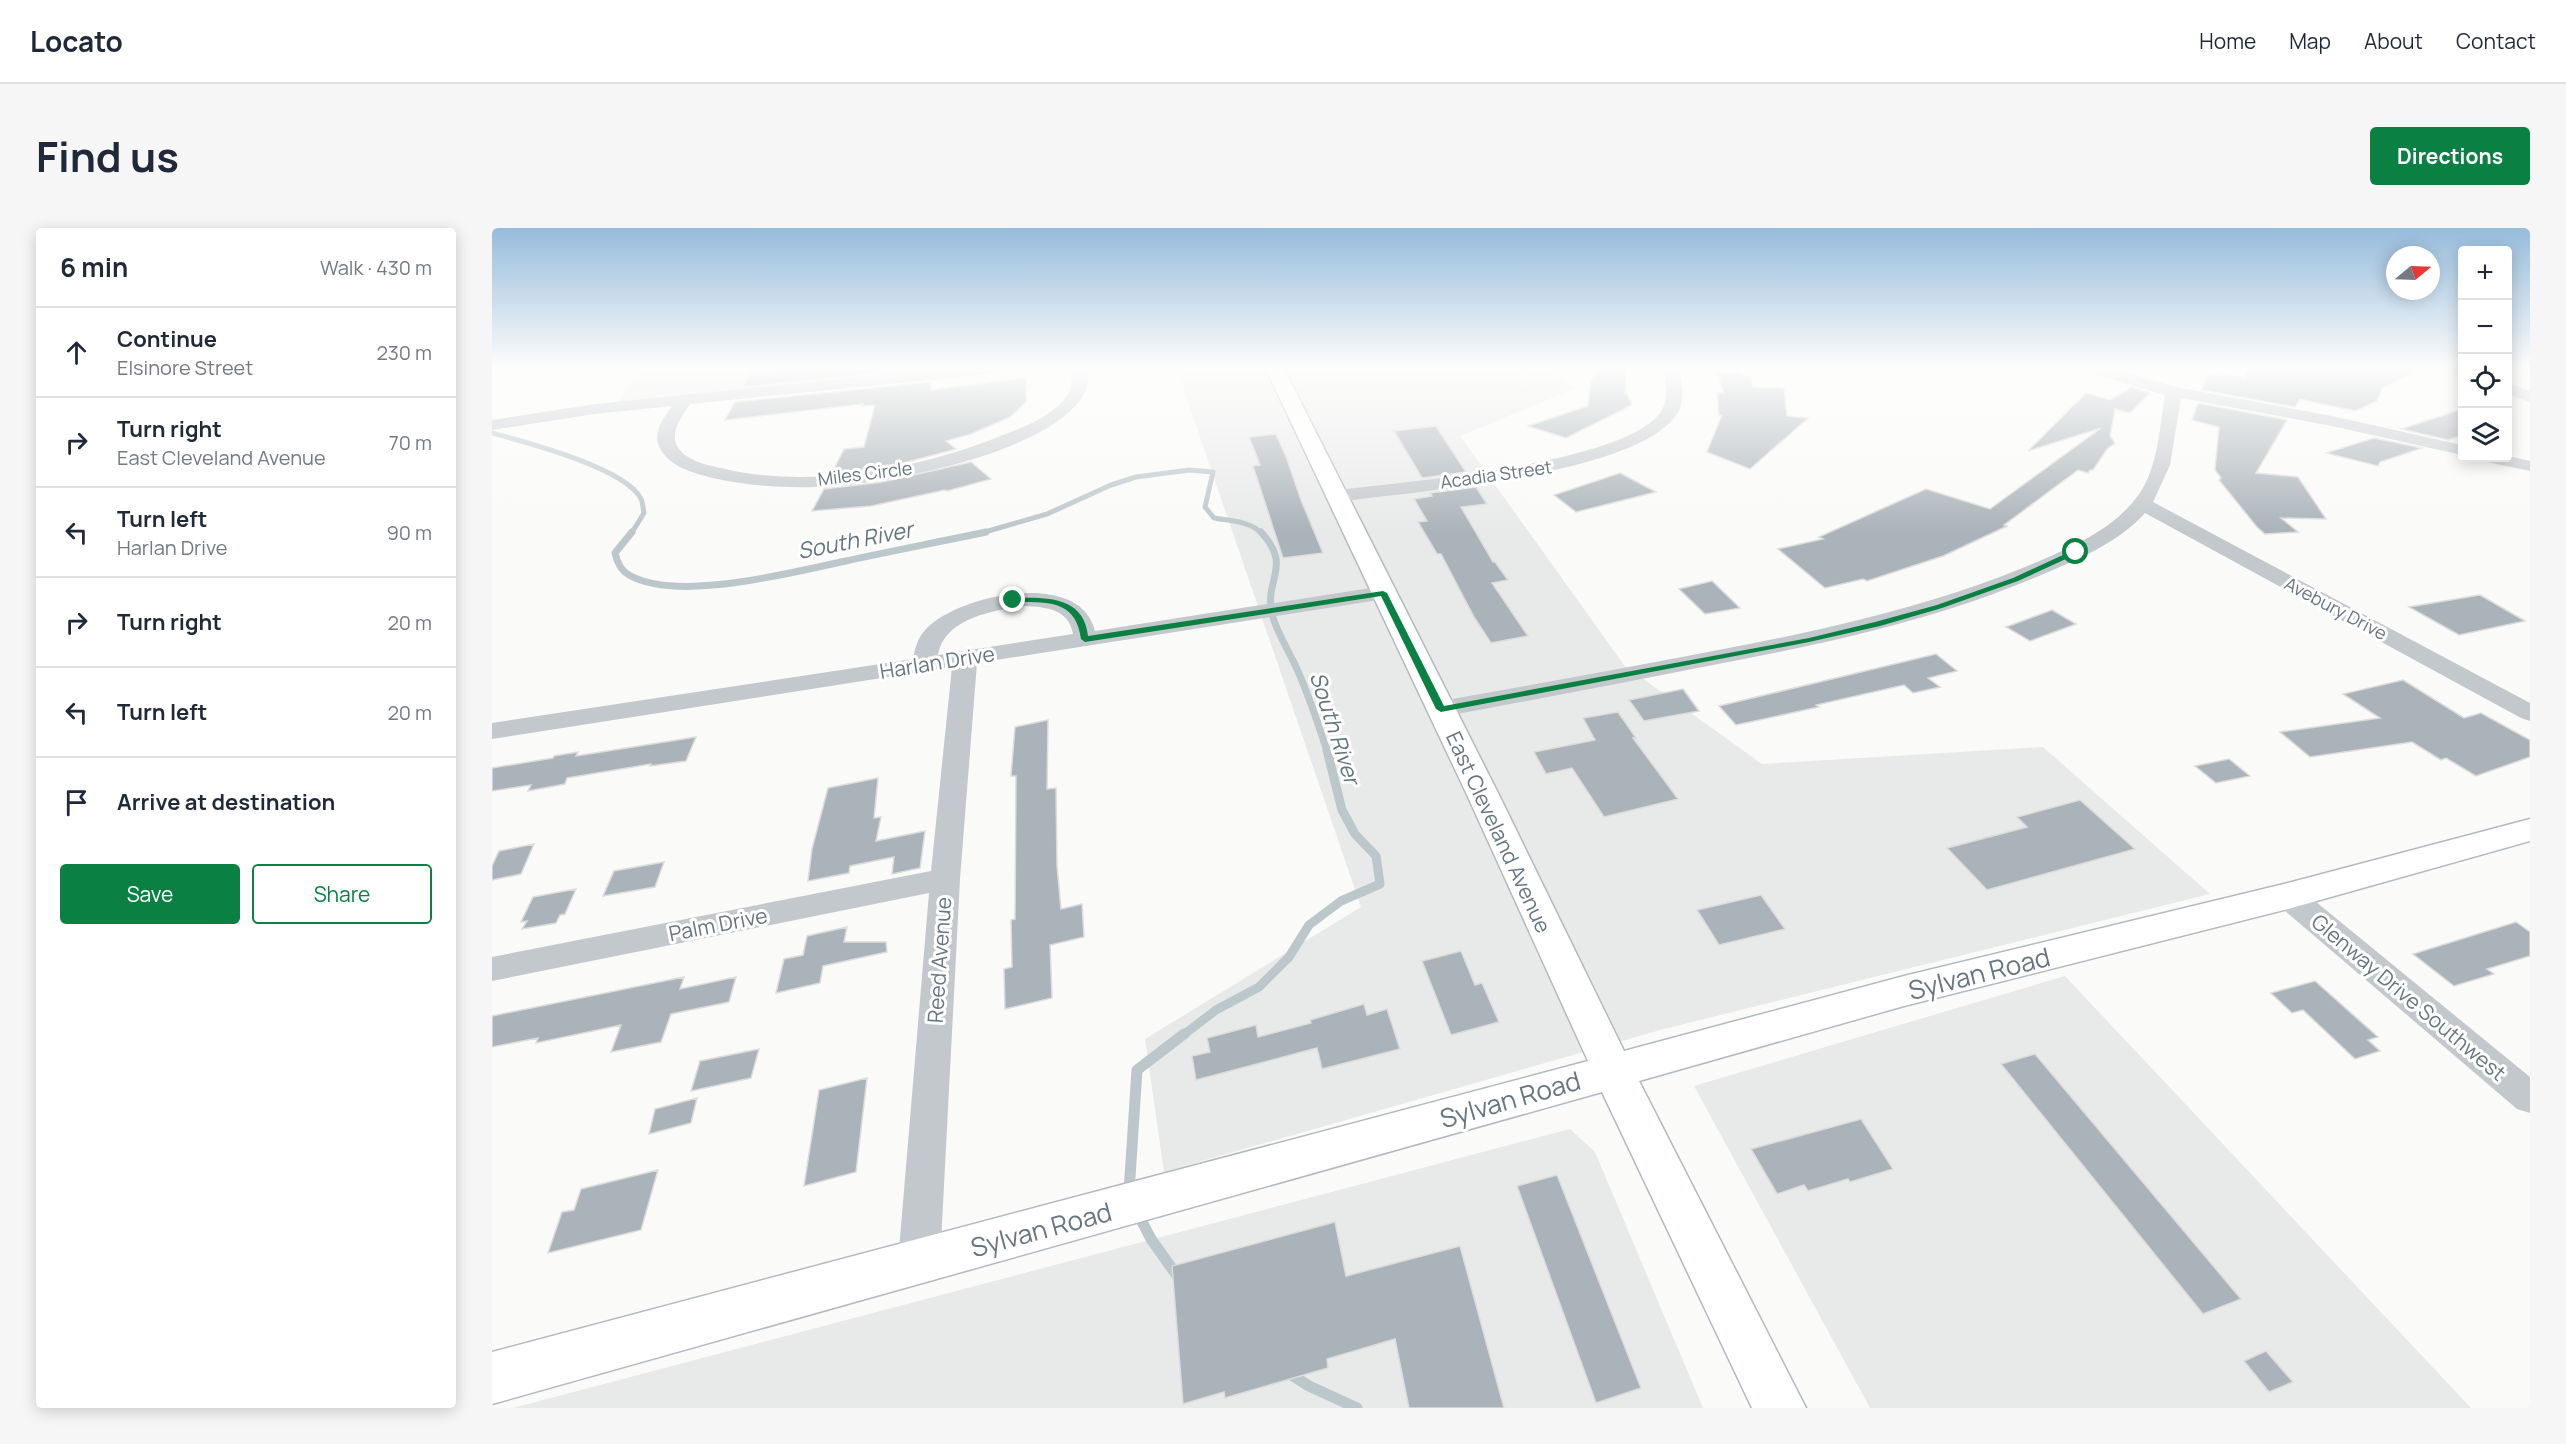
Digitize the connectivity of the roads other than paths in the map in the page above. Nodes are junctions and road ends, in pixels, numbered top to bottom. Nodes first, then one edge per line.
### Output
1 (511, 422) edge
2 (672, 422) edge
3 (1045, 422) edge
4 (1301, 422) edge
5 (1659, 422) edge
6 (2168, 422) edge
7 (2337, 422) edge
8 (492, 425) edge
9 (2458, 449) edge
10 (2512, 462) edge
11 (2530, 466) edge
12 (1337, 496) junction
13 (2143, 504) junction
14 (1383, 593) junction
15 (1085, 639) junction
16 (965, 658) junction
17 (925, 664) junction
18 (1441, 709) junction
19 (2530, 713) edge
20 (492, 731) edge
21 (2530, 830) edge
22 (945, 879) junction
23 (2288, 896) junction
24 (492, 969) edge
25 (1613, 1071) junction
26 (2530, 1098) edge
27 (919, 1262) junction
28 (492, 1378) edge
29 (1780, 1408) edge

1 - 8 street
2 - 3 street, Miles Circle
4 - 12 main road, East Cleveland Avenue
5 - 12 street, Acadia Street
6 - 13 street
7 - 9 street
10 - 11 street
12 - 14 main road, East Cleveland Avenue
13 - 18 street
13 - 19 street, Avebury Drive
14 - 15 street, Harlan Drive
14 - 18 main road, East Cleveland Avenue
15 - 16 street, Harlan Drive
15 - 17 street
16 - 17 street, Harlan Drive
16 - 22 street, Reed Avenue
17 - 20 street, Harlan Drive
18 - 25 main road, East Cleveland Avenue
21 - 23 main road, Sylvan Road
22 - 24 street, Palm Drive
22 - 27 street, Reed Avenue
23 - 25 main road, Sylvan Road
23 - 26 street, Glenway Drive Southwest
25 - 27 main road, Sylvan Road
25 - 29 main road, East Cleveland Avenue
27 - 28 main road, Sylvan Road

